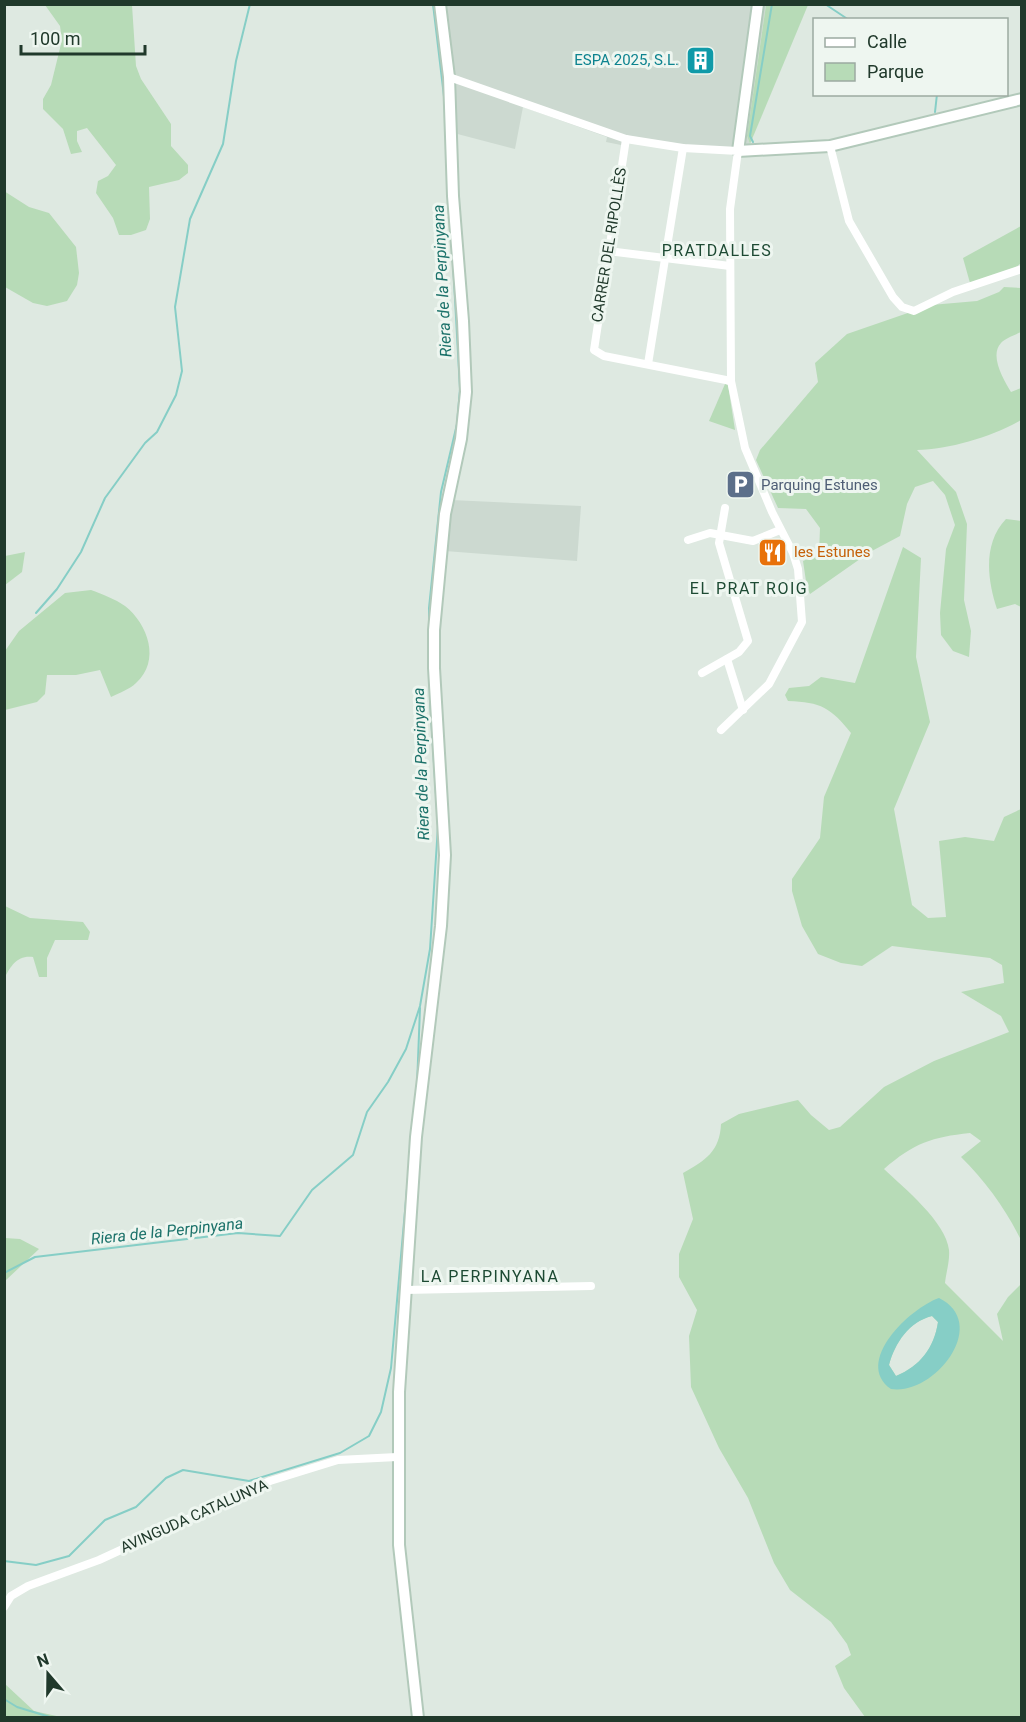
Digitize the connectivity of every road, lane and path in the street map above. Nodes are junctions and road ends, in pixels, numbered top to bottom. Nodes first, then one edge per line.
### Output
1 (440, 4) edge
2 (758, 4) edge
3 (449, 77) junction
4 (1022, 99) edge
5 (626, 139) junction
6 (830, 146) junction
7 (683, 147) junction
8 (738, 152) junction
9 (608, 251) junction
10 (665, 259) junction
11 (730, 266) junction
12 (1022, 269) edge
13 (648, 364) junction
14 (731, 381) junction
15 (726, 508) dead end
16 (780, 530) junction
17 (722, 535) junction
18 (688, 540) dead end
19 (727, 659) junction
20 (702, 673) dead end
21 (743, 710) junction
22 (721, 730) dead end
23 (591, 1286) dead end
24 (405, 1290) junction
25 (397, 1457) junction
26 (4, 1607) edge
27 (418, 1718) edge

1 - 3 street
2 - 8 street
3 - 5 street
3 - 24 street
4 - 6 street
5 - 7 street
5 - 9 street, CARRER DEL RIPOLLÈS
6 - 8 street
6 - 12 street
7 - 8 street
7 - 10 street
8 - 11 street
9 - 10 street
9 - 13 street, CARRER DEL RIPOLLÈS
10 - 11 street
10 - 13 street
11 - 14 street
13 - 14 street
14 - 16 street
15 - 17 street
16 - 17 street
16 - 21 street
17 - 18 street
17 - 19 street
19 - 20 street
19 - 21 street
21 - 22 street
23 - 24 street
24 - 25 street
25 - 26 street, AVINGUDA CATALUNYA
25 - 27 street

